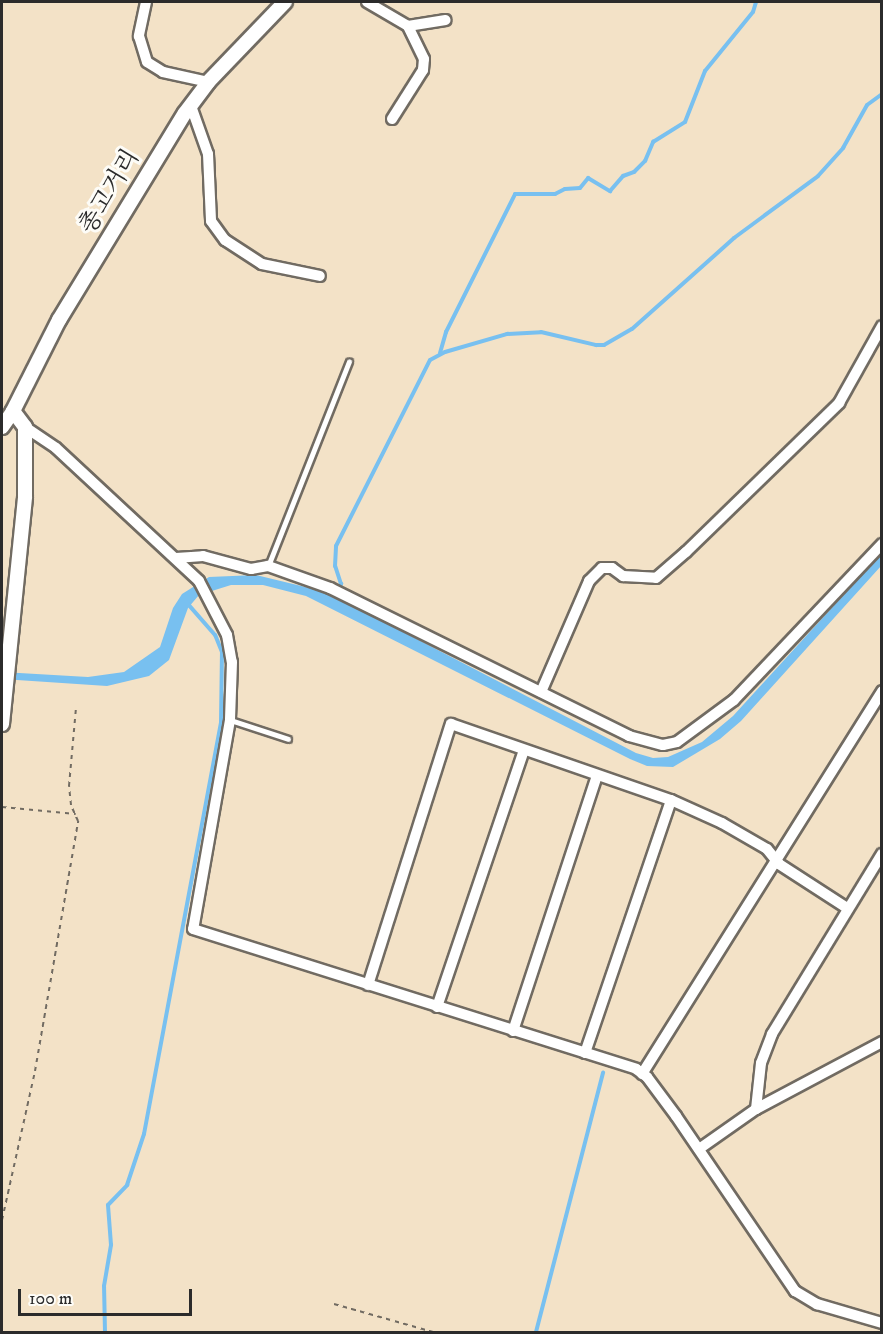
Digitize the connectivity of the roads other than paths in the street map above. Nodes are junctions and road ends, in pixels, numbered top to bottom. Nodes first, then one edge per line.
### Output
1 (146, 2) edge
2 (285, 2) edge
3 (367, 2) edge
4 (446, 20) dead end
5 (408, 26) junction
6 (208, 82) junction
7 (191, 106) junction
8 (392, 119) dead end
9 (321, 276) dead end
10 (882, 326) edge
11 (349, 361) dead end
12 (13, 411) junction
13 (2, 427) edge
14 (25, 427) junction
15 (882, 544) edge
16 (176, 558) junction
17 (268, 566) junction
18 (882, 691) edge
19 (541, 692) junction
20 (230, 720) junction
21 (2, 724) edge
22 (288, 739) dead end
23 (524, 750) junction
24 (597, 775) junction
25 (672, 800) junction
26 (882, 854) edge
27 (775, 859) junction
28 (847, 908) junction
29 (368, 985) junction
30 (437, 1007) junction
31 (513, 1031) junction
32 (882, 1042) edge
33 (585, 1053) junction
34 (642, 1074) junction
35 (756, 1109) junction
36 (699, 1149) junction
37 (882, 1323) edge

1 - 6 street
2 - 6 street, 총고거리
3 - 5 street
4 - 5 street
5 - 8 street
6 - 7 street, 총고거리
7 - 9 street
7 - 12 street, 총고거리
10 - 19 street
11 - 17 lane
12 - 13 street, 총고거리
12 - 14 street
14 - 16 street
14 - 21 street
15 - 19 street
16 - 17 street
16 - 20 street
17 - 19 street
18 - 27 street
20 - 22 lane
20 - 29 street
23 - 24 street
23 - 29 street
23 - 30 street
24 - 25 street
24 - 31 street
25 - 27 street
25 - 33 street
26 - 28 street
27 - 28 street
27 - 34 street
28 - 35 street
29 - 30 street
30 - 31 street
31 - 33 street
32 - 35 street
33 - 34 street
34 - 36 street
35 - 36 street
36 - 37 street

